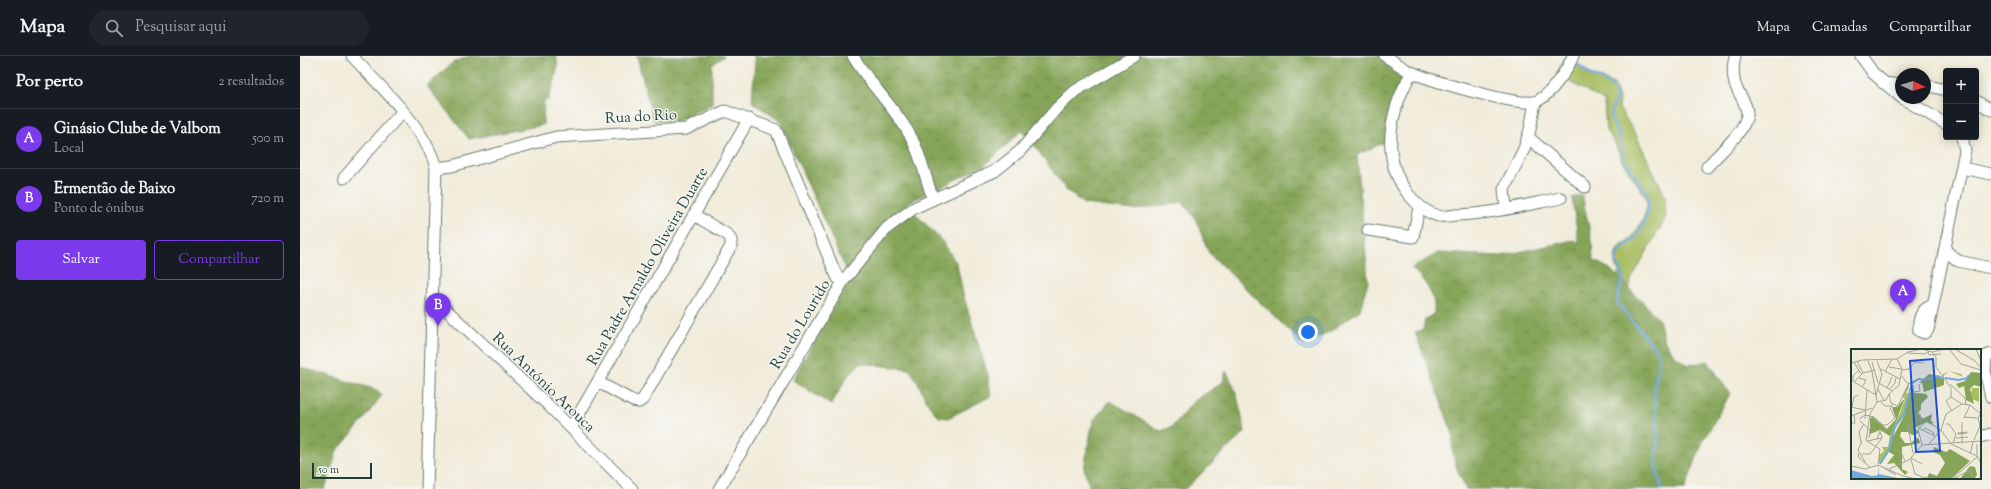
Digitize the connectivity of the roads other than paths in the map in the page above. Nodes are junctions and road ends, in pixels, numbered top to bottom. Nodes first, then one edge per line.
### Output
1 (352, 56) edge
2 (852, 56) edge
3 (1134, 56) edge
4 (1385, 56) edge
5 (1573, 56) edge
6 (1735, 56) edge
7 (1861, 56) edge
8 (1412, 72) junction
9 (1883, 83) junction
10 (1895, 84) edge
11 (1931, 87) edge
12 (1943, 89) edge
13 (1895, 92) edge
14 (1535, 102) junction
15 (1979, 103) edge
16 (1919, 104) edge
17 (1991, 110) edge
18 (402, 112) junction
19 (749, 119) junction
20 (1943, 122) edge
21 (1528, 136) junction
22 (1963, 140) edge
23 (1707, 167) dead end
24 (436, 168) junction
25 (1962, 168) junction
26 (1991, 174) edge
27 (344, 178) dead end
28 (1585, 187) dead end
29 (1561, 198) dead end
30 (933, 199) junction
31 (1418, 207) junction
32 (1506, 208) junction
33 (694, 215) junction
34 (1368, 230) dead end
35 (1945, 250) junction
36 (1958, 261) junction
37 (1942, 267) junction
38 (1991, 268) edge
39 (844, 280) junction
40 (432, 301) junction
41 (1933, 305) dead end
42 (1991, 354) edge
43 (1988, 371) edge
44 (598, 382) junction
45 (1991, 397) edge
46 (571, 428) junction
47 (1991, 434) edge
48 (1981, 437) edge
49 (427, 489) edge
50 (632, 489) edge
51 (719, 489) edge

1 - 18 street
2 - 30 street
3 - 30 street, Rua do Lourido
4 - 8 street
5 - 14 street
6 - 23 street
7 - 9 street
8 - 14 street
8 - 31 street
9 - 10 street
9 - 13 street
11 - 12 street
14 - 21 street
15 - 17 street
16 - 20 street
18 - 24 street
18 - 27 street
19 - 24 street, Rua do Rio
19 - 33 street, Rua Padre Arnaldo Oliveira Duarte
19 - 39 street, Rua do Rio
21 - 28 street
21 - 32 street
22 - 25 street
24 - 40 street
25 - 26 street
25 - 35 street
29 - 32 street
30 - 39 street, Rua do Lourido
31 - 32 street
31 - 34 street
33 - 44 street, Rua Padre Arnaldo Oliveira Duarte
33 - 44 street
35 - 36 street
35 - 37 street
36 - 37 street
36 - 38 street
37 - 41 street
39 - 51 street, Rua do Lourido
40 - 46 street, Rua António Arouca
40 - 49 street
42 - 43 street
43 - 45 street
44 - 46 street, Rua Padre Arnaldo Oliveira Duarte
46 - 50 street, Rua António Arouca
47 - 48 street

